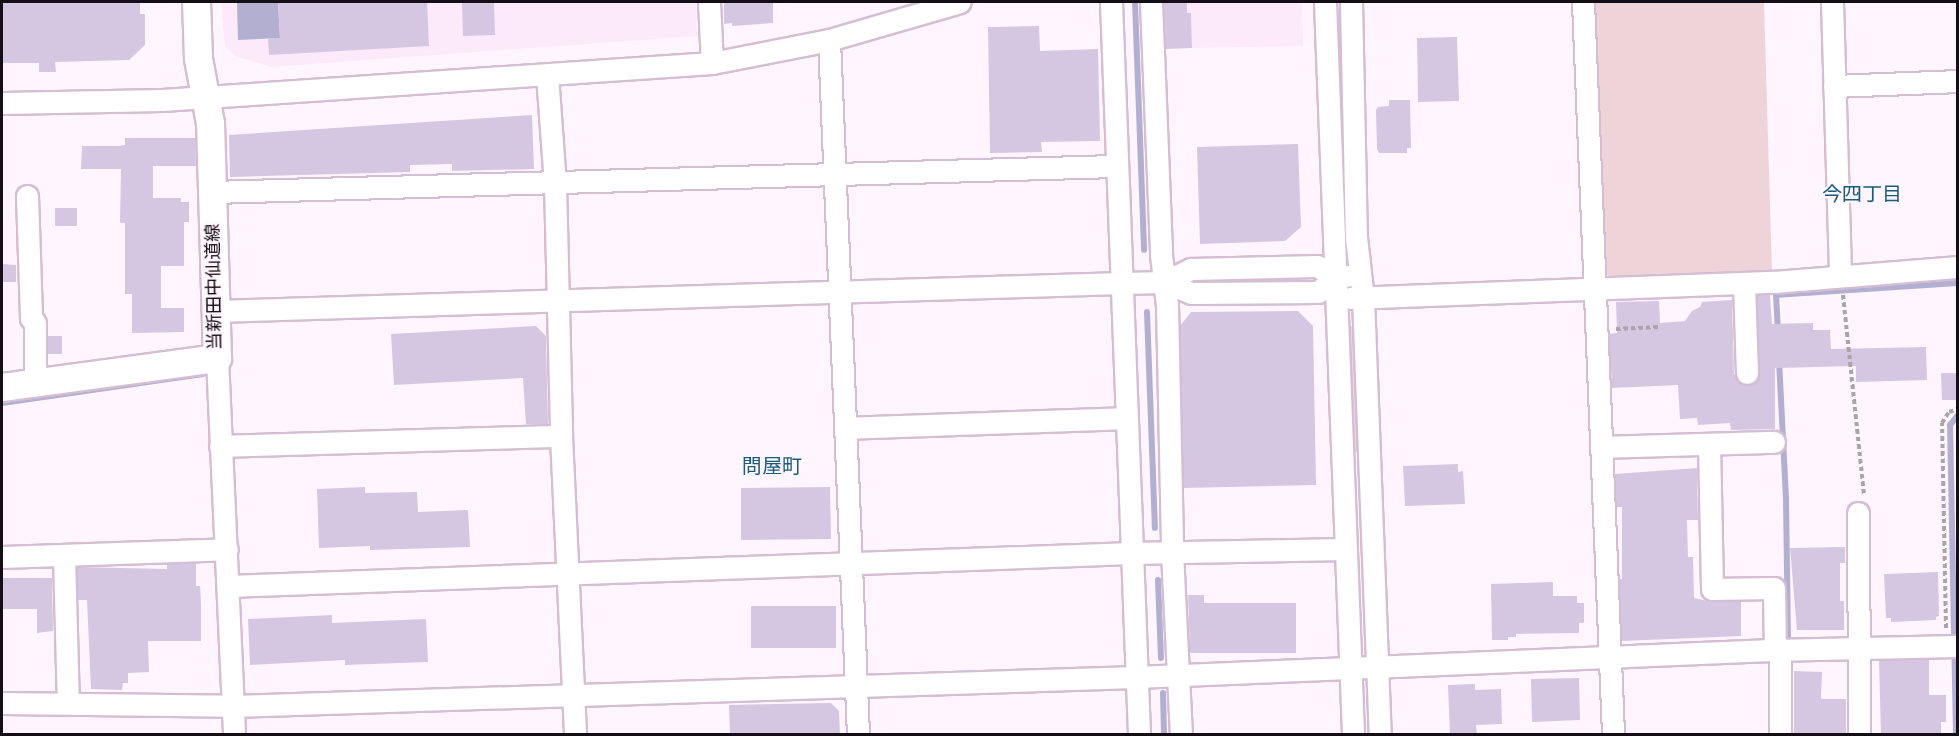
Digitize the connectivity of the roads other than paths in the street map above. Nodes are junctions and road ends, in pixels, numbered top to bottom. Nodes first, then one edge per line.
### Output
1 (196, 2) edge
2 (709, 2) edge
3 (960, 2) edge
4 (1110, 2) edge
5 (1151, 2) edge
6 (1325, 2) edge
7 (1351, 2) edge
8 (1583, 2) edge
9 (1832, 2) edge
10 (829, 40) junction
11 (712, 63) junction
12 (547, 75) junction
13 (1958, 81) edge
14 (1834, 86) junction
15 (206, 96) junction
16 (2, 102) edge
17 (1117, 166) junction
18 (835, 175) junction
19 (555, 183) junction
20 (212, 192) junction
21 (27, 196) dead end
22 (1958, 267) edge
23 (1360, 276) junction
24 (1335, 277) junction
25 (1164, 282) junction
26 (1122, 283) junction
27 (1744, 283) junction
28 (1842, 286) junction
29 (1596, 289) junction
30 (840, 292) junction
31 (1336, 298) junction
32 (1363, 298) junction
33 (557, 300) junction
34 (216, 311) junction
35 (218, 358) junction
36 (1748, 372) dead end
37 (35, 384) junction
38 (2, 387) edge
39 (1126, 418) junction
40 (846, 428) junction
41 (561, 436) junction
42 (1774, 442) dead end
43 (1709, 444) junction
44 (220, 446) junction
45 (1601, 447) junction
46 (1858, 513) road end
47 (227, 549) junction
48 (1346, 549) junction
49 (1172, 552) junction
50 (1131, 553) junction
51 (64, 555) junction
52 (2, 557) edge
53 (852, 564) junction
54 (569, 574) junction
55 (228, 586) junction
56 (1951, 646) edge
57 (1860, 648) junction
58 (1783, 650) junction
59 (1611, 657) junction
60 (1377, 666) junction
61 (1350, 668) junction
62 (1178, 675) junction
63 (1136, 677) junction
64 (856, 685) junction
65 (573, 694) junction
66 (2, 703) edge
67 (68, 703) junction
68 (233, 706) junction
69 (234, 735) edge
70 (575, 735) edge
71 (858, 735) edge
72 (1138, 735) edge
73 (1181, 735) edge
74 (1353, 735) edge
75 (1380, 735) edge
76 (1613, 735) edge
77 (1780, 735) edge
78 (1859, 735) edge

1 - 15 main road, 当新田中仙道線
2 - 11 street
3 - 10 street
4 - 17 street
5 - 25 street
6 - 24 street
7 - 23 street
8 - 29 street
9 - 14 street
10 - 11 street
10 - 18 street
11 - 12 street
12 - 15 street
12 - 19 street
13 - 14 street
14 - 28 street
15 - 16 street
15 - 20 main road, 当新田中仙道線
17 - 18 street
17 - 26 street
18 - 19 street
18 - 30 street
19 - 20 street
19 - 33 street
20 - 34 main road, 当新田中仙道線
21 - 37 street
22 - 28 street
23 - 24 street
23 - 32 street
24 - 25 street
24 - 31 street
25 - 26 street
25 - 49 street
26 - 30 street
26 - 39 street
27 - 28 street
27 - 29 street
27 - 36 street
29 - 32 street
29 - 45 street
30 - 33 street
30 - 40 street
31 - 32 street
31 - 48 street
32 - 60 street
33 - 34 street
33 - 41 street
34 - 35 main road, 当新田中仙道線
35 - 37 main road, 当新田中仙道線
35 - 44 street
37 - 38 main road, 当新田中仙道線
39 - 40 street
39 - 50 street
40 - 53 street
41 - 44 street
41 - 54 street
42 - 43 street
43 - 45 street
43 - 58 street
44 - 47 street
45 - 59 street
46 - 57 street
47 - 51 street
47 - 55 street
48 - 49 street
48 - 61 street
49 - 50 street
49 - 62 street
50 - 53 street
50 - 63 street
51 - 52 street
51 - 67 street
53 - 54 street
53 - 64 street
54 - 55 street
54 - 65 street
55 - 68 street
56 - 57 street
57 - 58 street
57 - 78 street
58 - 59 street
58 - 77 street
59 - 60 street
59 - 76 street
60 - 61 street
60 - 75 street
61 - 62 street
61 - 74 street
62 - 63 street
62 - 73 street
63 - 64 street
63 - 72 street
64 - 65 street
64 - 71 street
65 - 68 street
65 - 70 street
66 - 67 street
67 - 68 street
68 - 69 street

